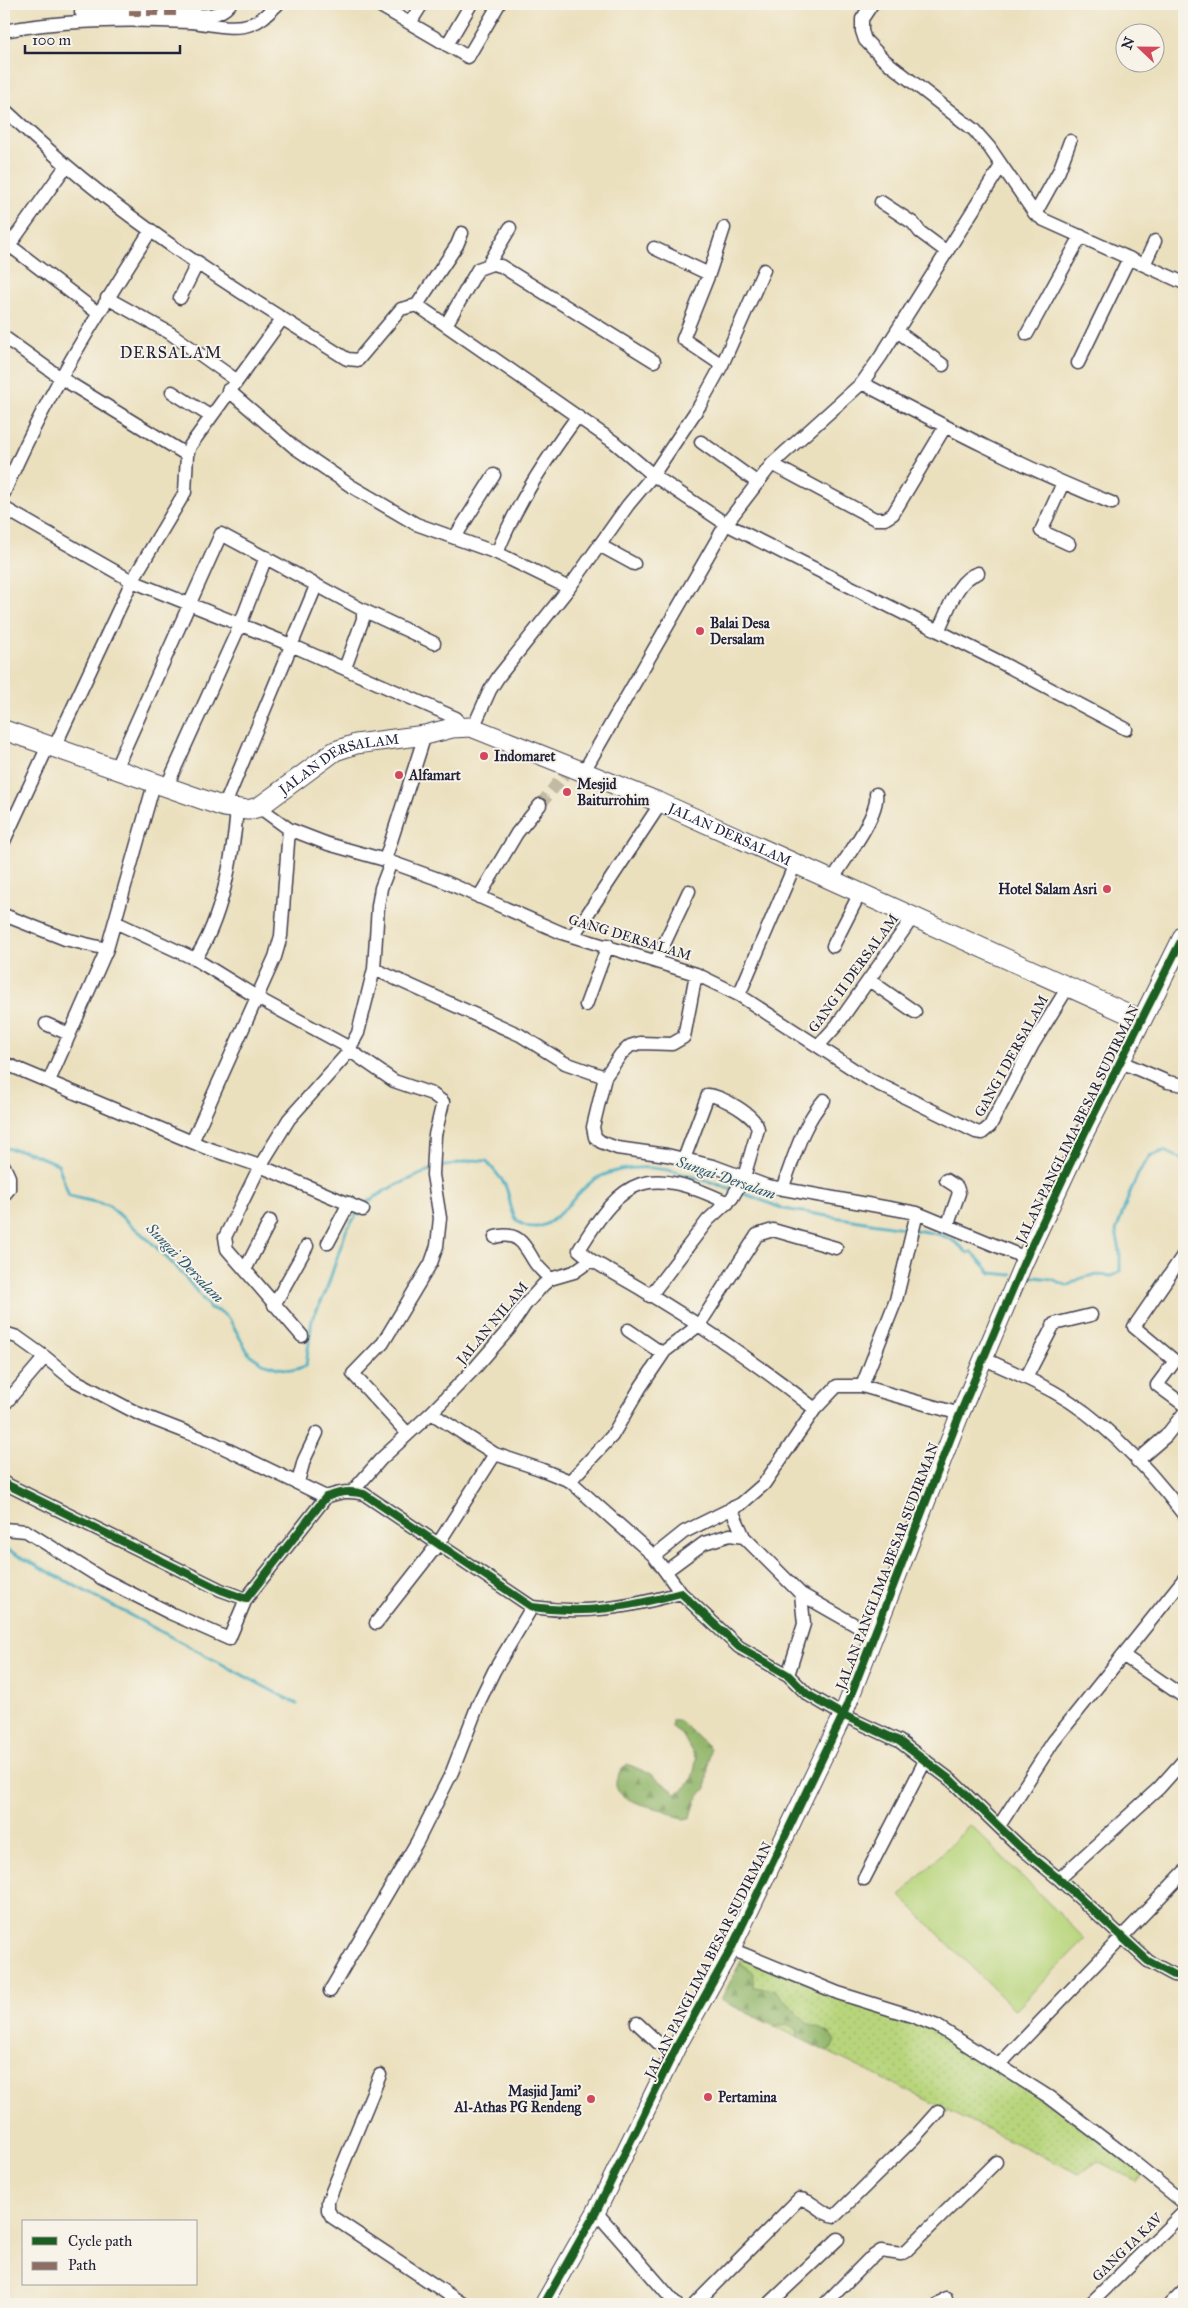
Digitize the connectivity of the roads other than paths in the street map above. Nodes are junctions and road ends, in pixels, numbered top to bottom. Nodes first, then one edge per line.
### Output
1 (86, 4) edge
2 (230, 4) edge
3 (278, 4) edge
4 (377, 4) edge
5 (422, 4) edge
6 (471, 4) edge
7 (499, 4) edge
8 (872, 4) edge
9 (132, 8) edge
10 (179, 8) edge
11 (410, 23) junction
12 (4, 31) edge
13 (447, 45) junction
14 (4, 109) edge
15 (1070, 142) dead end
16 (66, 166) junction
17 (1001, 166) junction
18 (881, 202) dead end
19 (1036, 214) junction
20 (510, 228) dead end
21 (724, 228) dead end
22 (151, 230) junction
23 (462, 233) dead end
24 (1081, 236) junction
25 (1155, 241) dead end
26 (654, 248) dead end
27 (7, 249) edge
28 (947, 252) junction
29 (1129, 258) junction
30 (198, 262) junction
31 (488, 265) junction
32 (1144, 265) junction
33 (764, 270) dead end
34 (708, 274) junction
35 (1184, 283) edge
36 (107, 298) junction
37 (180, 298) dead end
38 (417, 305) junction
39 (98, 313) junction
40 (282, 319) junction
41 (446, 325) junction
42 (897, 331) junction
43 (1027, 334) dead end
44 (4, 337) edge
45 (654, 361) dead end
46 (1078, 363) dead end
47 (722, 364) junction
48 (943, 365) dead end
49 (61, 378) junction
50 (236, 380) junction
51 (862, 383) junction
52 (228, 390) junction
53 (172, 392) dead end
54 (210, 416) junction
55 (577, 417) junction
56 (945, 427) junction
57 (701, 442) dead end
58 (187, 456) junction
59 (772, 464) junction
60 (494, 475) dead end
61 (653, 475) junction
62 (758, 483) junction
63 (1063, 483) junction
64 (4, 493) edge
65 (1112, 503) dead end
66 (4, 508) edge
67 (726, 524) junction
68 (455, 537) junction
69 (1069, 544) dead end
70 (599, 545) junction
71 (497, 553) junction
72 (266, 557) junction
73 (634, 564) dead end
74 (978, 573) dead end
75 (132, 581) junction
76 (316, 586) junction
77 (569, 588) junction
78 (189, 604) junction
79 (363, 610) junction
80 (240, 625) junction
81 (938, 631) junction
82 (434, 643) dead end
83 (291, 644) junction
84 (345, 668) junction
85 (467, 727) junction
86 (1126, 729) dead end
87 (4, 730) edge
88 (425, 735) junction
89 (51, 747) junction
90 (574, 769) junction
91 (116, 770) junction
92 (160, 786) junction
93 (876, 794) dead end
94 (662, 803) junction
95 (540, 805) tunnel mouth
96 (259, 807) junction
97 (231, 808) junction
98 (289, 830) junction
99 (4, 841) edge
100 (388, 861) junction
101 (795, 864) junction
102 (832, 880) junction
103 (689, 892) dead end
104 (860, 893) junction
105 (479, 896) junction
106 (4, 915) edge
107 (913, 917) junction
108 (115, 922) junction
109 (1184, 935) edge
110 (573, 936) junction
111 (608, 946) junction
112 (833, 946) dead end
113 (107, 949) junction
114 (195, 959) junction
115 (656, 960) junction
116 (374, 969) junction
117 (696, 974) junction
118 (869, 980) junction
119 (1068, 986) junction
120 (739, 995) junction
121 (258, 998) junction
122 (586, 1005) dead end
123 (915, 1012) dead end
124 (1142, 1020) junction
125 (46, 1024) dead end
126 (69, 1034) junction
127 (818, 1046) junction
128 (350, 1049) junction
129 (1121, 1062) junction
130 (4, 1063) edge
131 (605, 1077) junction
132 (49, 1082) junction
133 (1184, 1085) edge
134 (824, 1100) dead end
135 (976, 1132) joint
136 (192, 1142) junction
137 (684, 1159) junction
138 (4, 1166) edge
139 (260, 1166) junction
140 (946, 1180) dead end
141 (741, 1182) junction
142 (782, 1189) junction
143 (4, 1196) edge
144 (730, 1201) junction
145 (349, 1203) junction
146 (363, 1210) dead end
147 (915, 1220) junction
148 (270, 1221) dead end
149 (948, 1224) junction
150 (496, 1237) dead end
151 (328, 1243) dead end
152 (308, 1246) dead end
153 (836, 1248) dead end
154 (1184, 1254) edge
155 (591, 1260) junction
156 (1025, 1260) junction
157 (245, 1270) junction
158 (550, 1279) junction
159 (650, 1296) junction
160 (274, 1305) junction
161 (1091, 1315) dead end
162 (699, 1325) junction
163 (628, 1330) dead end
164 (4, 1333) edge
165 (302, 1336) dead end
166 (663, 1354) junction
167 (45, 1357) junction
168 (985, 1359) junction
169 (1026, 1378) junction
170 (862, 1386) junction
171 (4, 1405) edge
172 (1184, 1405) edge
173 (815, 1409) junction
174 (431, 1412) junction
175 (1184, 1413) edge
176 (960, 1414) junction
177 (317, 1433) dead end
178 (408, 1434) junction
179 (495, 1454) junction
180 (1137, 1461) junction
181 (570, 1481) junction
182 (298, 1482) junction
183 (4, 1483) edge
184 (353, 1491) junction
185 (326, 1497) junction
186 (731, 1508) junction
187 (1184, 1515) edge
188 (4, 1530) edge
189 (744, 1536) junction
190 (438, 1544) junction
191 (654, 1556) junction
192 (666, 1571) junction
193 (1184, 1579) edge
194 (681, 1593) junction
195 (801, 1594) junction
196 (246, 1599) junction
197 (532, 1607) junction
198 (376, 1623) dead end
199 (873, 1635) junction
200 (1124, 1656) junction
201 (788, 1675) junction
202 (1184, 1697) edge
203 (843, 1715) junction
204 (1184, 1760) edge
205 (925, 1761) junction
206 (999, 1826) junction
207 (1184, 1872) edge
208 (864, 1879) dead end
209 (1060, 1879) junction
210 (1123, 1938) junction
211 (731, 1949) junction
212 (1184, 1976) edge
213 (330, 1991) dead end
214 (637, 2023) dead end
215 (672, 2056) junction
216 (1000, 2065) junction
217 (380, 2075) dead end
218 (938, 2111) dead end
219 (996, 2162) dead end
220 (1184, 2203) edge
221 (596, 2212) junction
222 (1184, 2212) edge
223 (838, 2239) dead end
224 (1184, 2290) edge
225 (463, 2304) edge
226 (544, 2304) edge
227 (676, 2304) edge
228 (695, 2304) edge
229 (769, 2304) edge
230 (825, 2304) edge
231 (1090, 2304) edge
232 (1170, 2304) edge

1 - 9 street
2 - 10 street
3 - 12 street
4 - 11 street
5 - 11 street
6 - 13 street
7 - 13 street
8 - 17 street
9 - 10 street
11 - 13 street
14 - 16 street
15 - 19 street
16 - 22 street
16 - 27 street
17 - 19 street
17 - 28 street
18 - 28 street
19 - 24 street
20 - 31 street
21 - 34 street
22 - 30 street
22 - 36 street
23 - 38 street
24 - 29 street
24 - 43 street
25 - 32 street
26 - 34 street
27 - 39 street
28 - 42 street
29 - 32 street
29 - 46 street
30 - 37 street
30 - 40 street
31 - 41 street
31 - 45 street
32 - 35 street
33 - 47 street
34 - 47 street
36 - 39 street
36 - 50 street
38 - 40 street
38 - 41 street
39 - 49 street
40 - 50 street
41 - 55 street
42 - 48 street
42 - 51 street
44 - 49 street
47 - 61 street
49 - 58 street
49 - 64 street
50 - 52 street
51 - 56 street
51 - 59 street
52 - 54 street
52 - 68 street
53 - 54 street
54 - 58 street
55 - 61 street
55 - 71 street
56 - 59 street
56 - 63 street
57 - 62 street
58 - 75 street
59 - 62 street
60 - 68 street
61 - 67 street
61 - 70 street
62 - 67 street
63 - 65 street
63 - 69 street
66 - 75 street
67 - 81 street
67 - 90 street
68 - 71 street
70 - 73 street
70 - 77 street
71 - 77 street
72 - 76 street
72 - 78 street
72 - 80 street
74 - 81 street
75 - 78 street
75 - 89 street
76 - 79 street
76 - 83 street
77 - 85 street
78 - 80 street
78 - 91 street
79 - 82 street
79 - 84 street
80 - 83 street
80 - 92 street
81 - 86 street
83 - 84 street
83 - 97 street
84 - 85 street
85 - 88 main road, JALAN DERSALAM
85 - 90 main road, JALAN DERSALAM
87 - 89 main road, JALAN DERSALAM
88 - 96 main road, JALAN DERSALAM
88 - 100 street
89 - 91 main road, JALAN DERSALAM
89 - 99 street
90 - 94 main road, JALAN DERSALAM
91 - 92 main road, JALAN DERSALAM
92 - 97 main road, JALAN DERSALAM
92 - 108 street
93 - 102 street
94 - 101 main road, JALAN DERSALAM
94 - 110 street
95 - 105 street
96 - 97 main road, JALAN DERSALAM
96 - 98 street, GANG DERSALAM
97 - 114 street
98 - 100 street, GANG DERSALAM
98 - 121 street
100 - 105 street, GANG DERSALAM
100 - 116 street
101 - 102 main road, JALAN DERSALAM
101 - 120 street
102 - 104 main road, JALAN DERSALAM
103 - 115 street
104 - 107 main road, JALAN DERSALAM
104 - 112 street
105 - 110 street, GANG DERSALAM
106 - 113 street
107 - 118 street, GANG II DERSALAM
107 - 119 main road, JALAN DERSALAM
108 - 113 street
108 - 114 street
109 - 124 main road, JALAN PANGLIMA BESAR SUDIRMAN
110 - 111 street, GANG DERSALAM
111 - 115 street, GANG DERSALAM
111 - 122 street
113 - 126 street
114 - 121 street
115 - 117 street, GANG DERSALAM
116 - 128 street
116 - 131 street
117 - 120 street, GANG DERSALAM
117 - 131 street
118 - 123 street
118 - 127 street, GANG II DERSALAM
119 - 124 main road, JALAN DERSALAM
119 - 135 street, GANG I DERSALAM
120 - 127 street, GANG DERSALAM
121 - 128 street
121 - 136 street
124 - 129 main road, JALAN PANGLIMA BESAR SUDIRMAN
125 - 126 street
126 - 132 street
127 - 135 street, GANG DERSALAM
128 - 139 street
128 - 178 street
129 - 133 street
129 - 156 main road, JALAN PANGLIMA BESAR SUDIRMAN
130 - 132 street
131 - 137 street
132 - 136 street
134 - 142 street
136 - 139 street
137 - 141 street
137 - 141 street
138 - 143 street
139 - 145 street
139 - 157 street
140 - 149 street
141 - 142 street
141 - 144 street
142 - 147 street
144 - 155 street
144 - 159 street
145 - 146 street
145 - 151 street
147 - 149 street
147 - 170 street
148 - 157 street
149 - 156 street
150 - 158 street
152 - 160 street
153 - 162 street
154 - 172 street
155 - 158 street, JALAN NILAM
155 - 159 street
156 - 168 main road, JALAN PANGLIMA BESAR SUDIRMAN
157 - 160 street
158 - 174 street, JALAN NILAM
159 - 162 street
160 - 165 street
161 - 169 street
162 - 166 street
162 - 173 street
163 - 166 street
164 - 167 street
166 - 181 street
167 - 171 street
167 - 182 street
168 - 169 street
168 - 176 main road, JALAN PANGLIMA BESAR SUDIRMAN
169 - 180 street
170 - 173 street
170 - 176 street
173 - 186 street
174 - 178 street, JALAN NILAM
174 - 179 street
175 - 180 street
176 - 199 main road, JALAN PANGLIMA BESAR SUDIRMAN
177 - 182 street
178 - 184 street, JALAN NILAM
179 - 181 street
179 - 190 street
180 - 187 street
181 - 191 street
182 - 185 street
183 - 196 street
184 - 185 street
184 - 190 street
185 - 196 street
186 - 189 street
186 - 191 street
188 - 196 street
189 - 192 street
189 - 195 street
190 - 197 street
190 - 198 street
191 - 192 street
192 - 194 street
193 - 200 street
194 - 197 street
194 - 201 street
195 - 199 street
195 - 201 street
197 - 213 street
199 - 203 main road, JALAN PANGLIMA BESAR SUDIRMAN
200 - 202 street
200 - 206 street
201 - 203 street
203 - 205 street
203 - 211 main road, JALAN PANGLIMA BESAR SUDIRMAN
204 - 209 street
205 - 206 street
205 - 208 street
206 - 209 street
207 - 210 street
209 - 210 street
210 - 212 street
210 - 216 street
211 - 215 main road, JALAN PANGLIMA BESAR SUDIRMAN
211 - 216 street
214 - 215 street
215 - 221 main road, JALAN PANGLIMA BESAR SUDIRMAN
216 - 220 street
217 - 225 street
218 - 228 street
219 - 230 street
221 - 226 main road, JALAN PANGLIMA BESAR SUDIRMAN
221 - 227 street
222 - 231 street, GANG IA KAV
223 - 229 street
224 - 232 street

